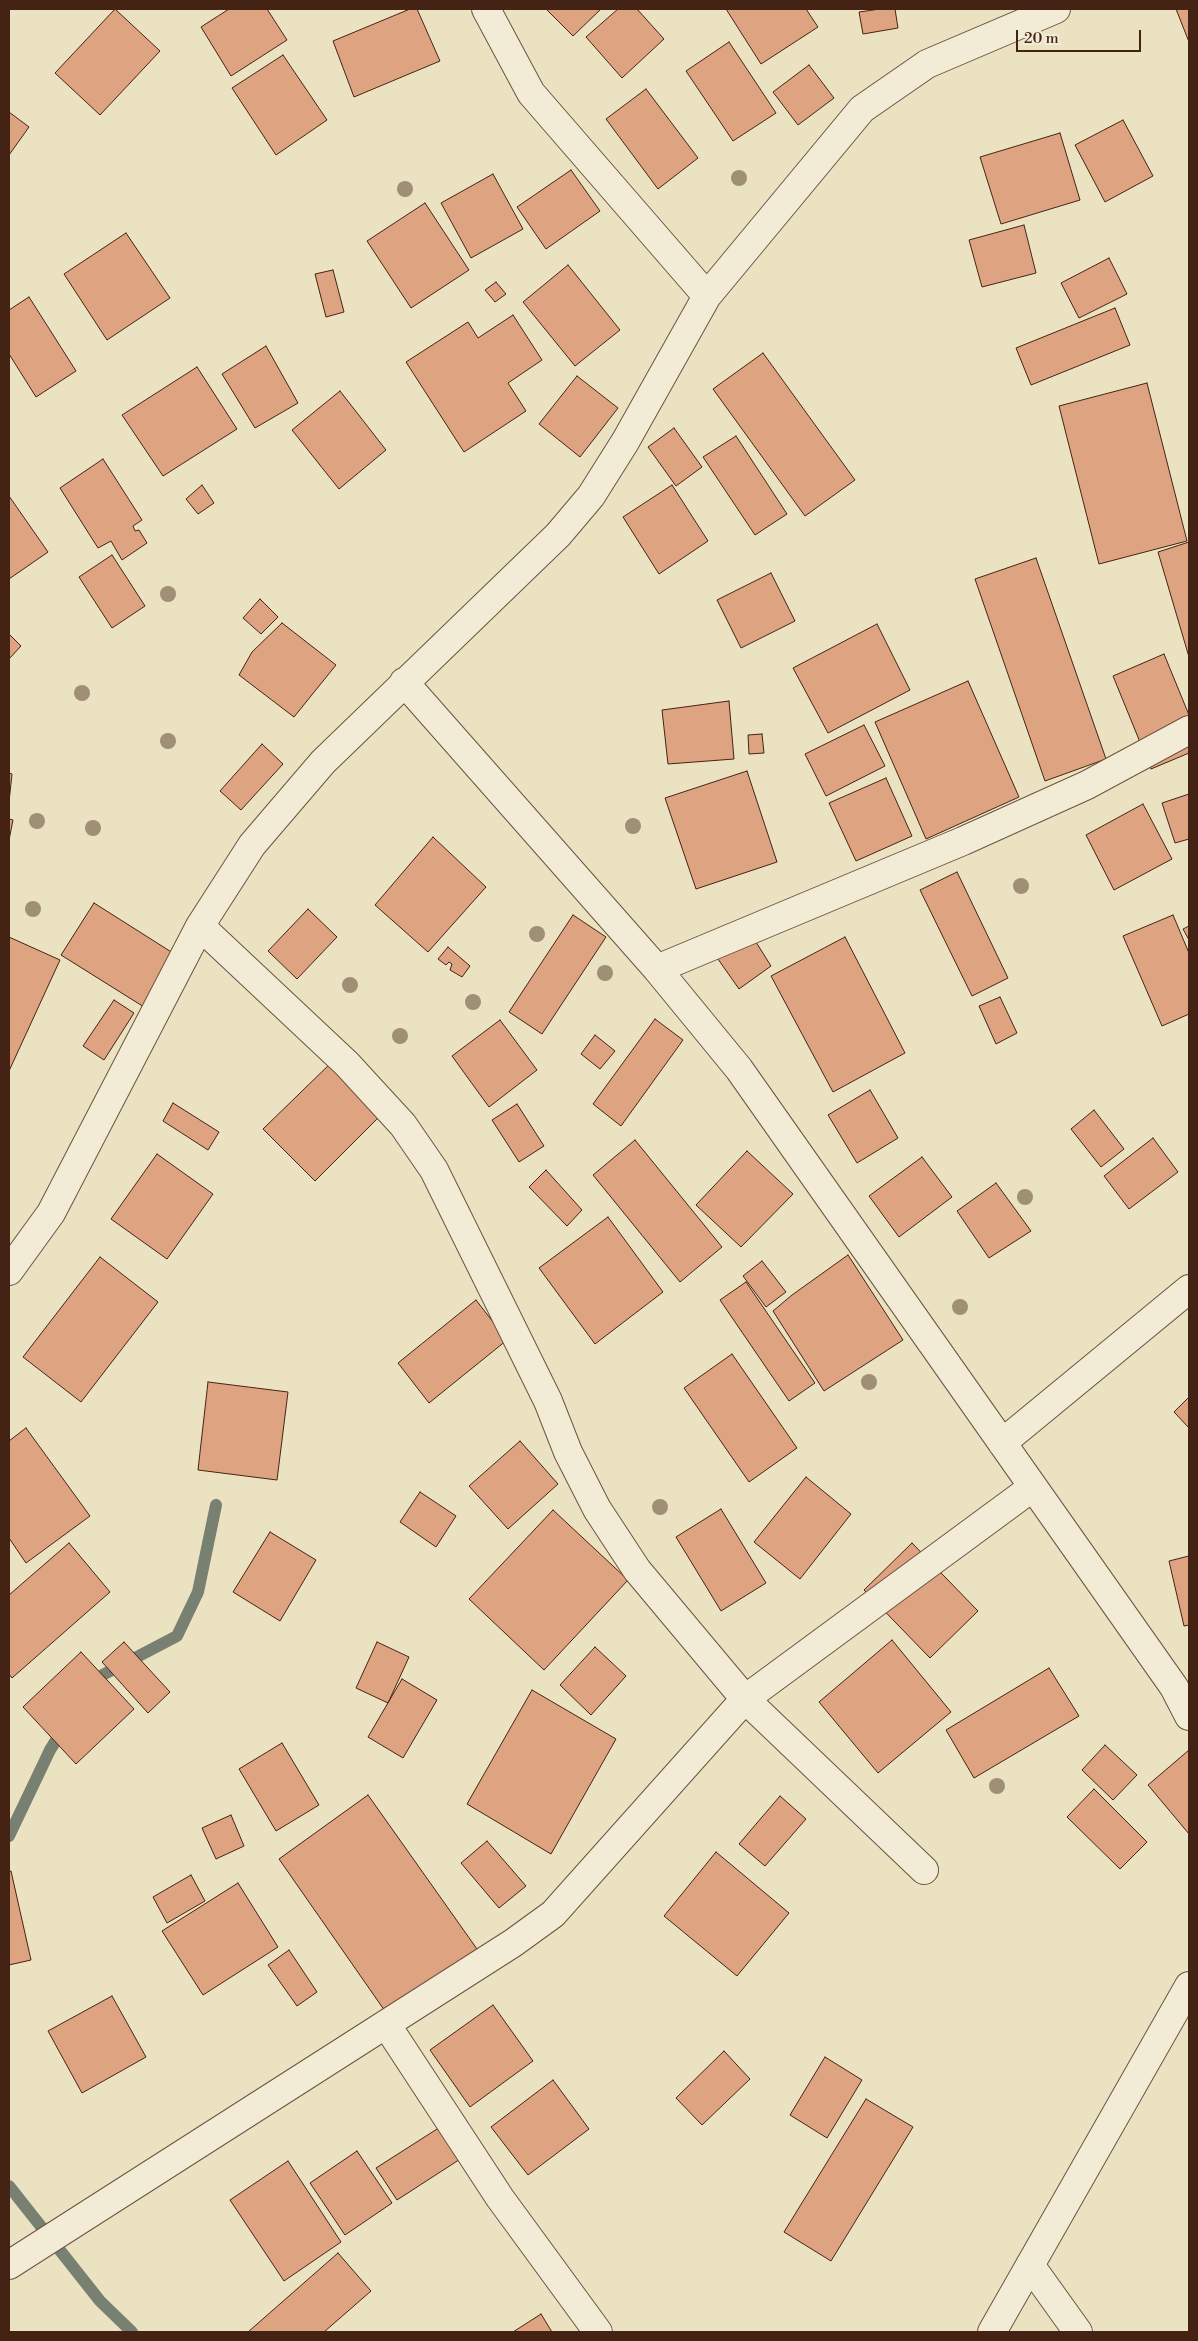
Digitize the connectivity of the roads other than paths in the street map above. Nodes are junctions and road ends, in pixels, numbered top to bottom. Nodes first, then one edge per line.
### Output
1 (486, 9) edge
2 (1056, 9) edge
3 (708, 296) junction
4 (404, 682) junction
5 (1189, 730) edge
6 (200, 926) junction
7 (657, 969) junction
8 (9, 1271) edge
9 (1189, 1289) edge
10 (1002, 1444) junction
11 (1033, 1487) junction
12 (745, 1699) junction
13 (1189, 1716) edge
14 (924, 1870) dead end
15 (1189, 1986) edge
16 (386, 2024) junction
17 (9, 2265) edge
18 (1030, 2265) junction
19 (595, 2331) edge
20 (992, 2332) edge
21 (1078, 2332) edge

1 - 3 street
2 - 3 street
3 - 4 street
4 - 6 street
4 - 7 street
5 - 7 street
6 - 8 street
6 - 12 street
7 - 10 street
9 - 10 street
10 - 11 street
11 - 12 street
11 - 13 street
12 - 14 street
12 - 16 street
15 - 18 street
16 - 17 street
16 - 19 street
18 - 20 street
18 - 21 street

